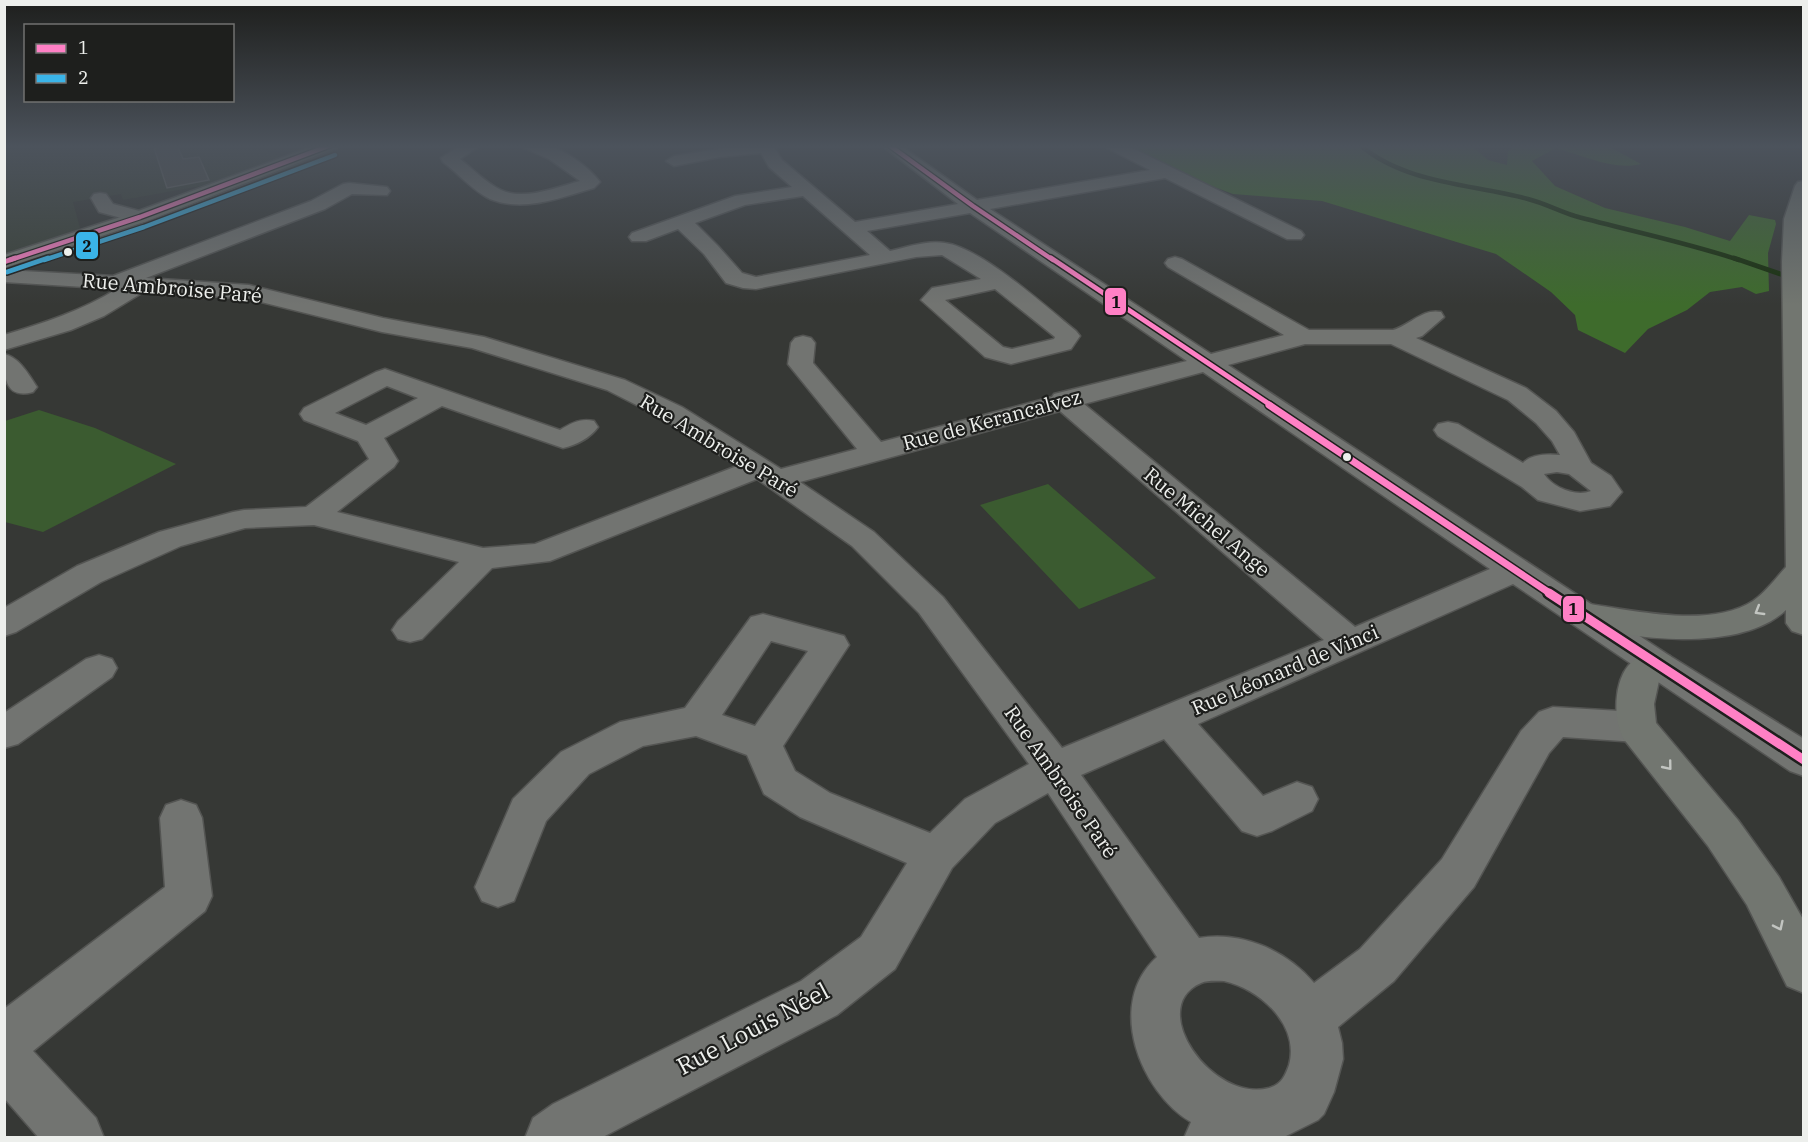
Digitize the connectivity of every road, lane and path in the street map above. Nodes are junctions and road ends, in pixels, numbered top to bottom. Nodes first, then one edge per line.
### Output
1 (100, 198) dead end
2 (190, 198) edge
3 (330, 198) edge
4 (511, 198) edge
5 (530, 198) edge
6 (752, 198) edge
7 (817, 198) edge
8 (962, 198) edge
9 (1017, 198) edge
10 (1220, 198) edge
11 (1800, 198) edge
12 (973, 206) junction
13 (140, 217) junction
14 (681, 221) junction
15 (853, 228) junction
16 (1294, 235) dead end
17 (639, 237) dead end
18 (886, 258) junction
19 (4, 262) edge
20 (1175, 263) dead end
21 (4, 276) edge
22 (997, 282) junction
23 (114, 283) junction
24 (139, 285) junction
25 (1433, 317) dead end
26 (1304, 337) junction
27 (1395, 338) junction
28 (4, 343) edge
29 (803, 343) dead end
30 (4, 361) edge
31 (1208, 363) junction
32 (24, 387) dead end
33 (439, 397) junction
34 (1063, 400) junction
35 (584, 427) dead end
36 (1448, 430) dead end
37 (368, 435) junction
38 (874, 452) junction
39 (768, 474) junction
40 (314, 516) junction
41 (483, 558) junction
42 (1514, 567) junction
43 (1802, 574) edge
44 (1583, 615) junction
45 (1803, 623) edge
46 (4, 624) edge
47 (410, 630) dead end
48 (1351, 643) junction
49 (1657, 665) junction
50 (99, 668) dead end
51 (1170, 719) junction
52 (697, 721) junction
53 (1637, 727) junction
54 (4, 733) edge
55 (763, 745) junction
56 (1803, 760) edge
57 (1055, 769) junction
58 (1297, 799) dead end
59 (181, 818) dead end
60 (936, 855) junction
61 (498, 887) dead end
62 (1189, 963) junction
63 (1803, 970) edge
64 (1308, 1018) junction
65 (4, 1041) edge
66 (4, 1058) edge
67 (1221, 1125) edge
68 (76, 1137) edge
69 (553, 1137) edge

1 - 13 street
2 - 13 main road
3 - 23 street
4 - 5 street
6 - 14 street
7 - 15 street
8 - 12 street
9 - 12 street
10 - 16 street
11 - 43 main road
12 - 15 street
12 - 31 street
13 - 19 main road
14 - 17 street
14 - 18 street
15 - 18 street
18 - 22 street
20 - 26 street
21 - 23 street, Rue Ambroise Paré
22 - 22 street
23 - 24 street, Rue Ambroise Paré
24 - 28 street
24 - 39 street, Rue Ambroise Paré
25 - 27 street
26 - 27 street
26 - 31 street, Rue de Kerancalvez
27 - 36 street
29 - 38 street
30 - 32 street
31 - 34 street, Rue de Kerancalvez
31 - 42 street
33 - 35 street
33 - 37 street
33 - 37 street
34 - 38 street, Rue de Kerancalvez
34 - 48 street, Rue Michel Ange
37 - 40 street
38 - 39 street, Rue de Kerancalvez
39 - 41 street, Rue de Kerancalvez
39 - 57 street, Rue Ambroise Paré
40 - 41 street, Rue de Kerancalvez
40 - 46 street, Rue de Kerancalvez
41 - 47 street
42 - 44 street
42 - 48 street, Rue Léonard de Vinci
43 -> 44 main road
43 - 45 main road
44 - 49 street
48 - 51 street, Rue Léonard de Vinci
49 - 53 main road
49 - 56 street
50 - 54 street
51 - 57 street, Rue Léonard de Vinci
51 - 58 street
52 - 55 street
52 - 55 street
52 - 61 street
53 -> 63 main road
53 - 64 street
55 - 60 street
57 - 60 street, Rue Louis Néel
57 - 62 street, Rue Ambroise Paré
59 - 65 street
60 - 69 street, Rue Louis Néel
62 - 64 street
62 - 67 street
64 - 67 street
66 - 68 street

